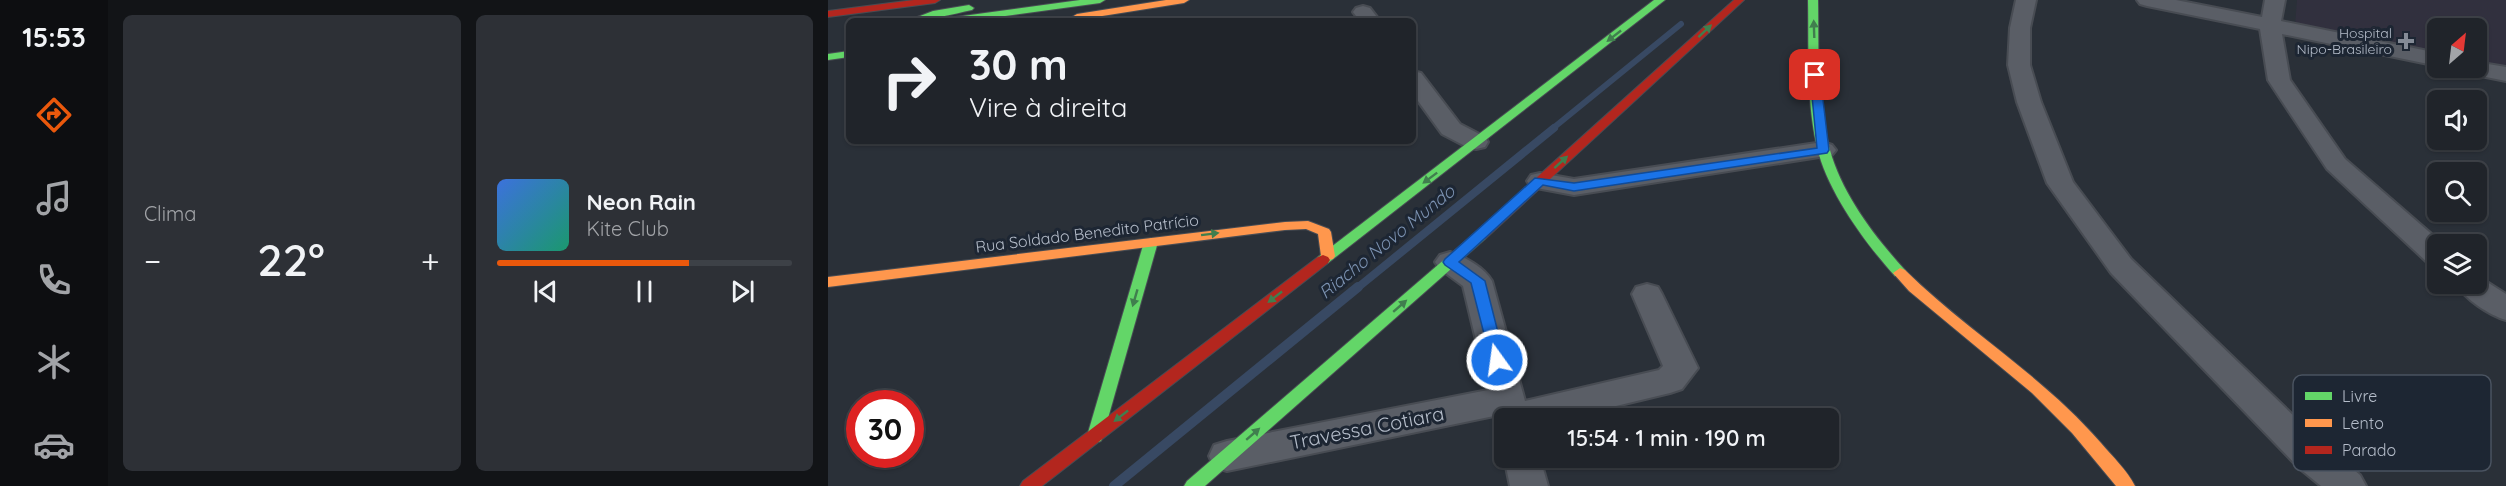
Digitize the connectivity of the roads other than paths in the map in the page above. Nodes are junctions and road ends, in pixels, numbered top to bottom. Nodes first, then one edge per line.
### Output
1 (935, 0) edge
2 (1020, 0) edge
3 (1100, 0) edge
4 (1184, 0) edge
5 (1660, 0) edge
6 (1739, 0) edge
7 (1813, 0) edge
8 (2026, 0) edge
9 (2147, 0) edge
10 (2275, 0) edge
11 (828, 14) edge
12 (921, 18) edge
13 (970, 18) edge
14 (1072, 18) edge
15 (2270, 26) junction
16 (846, 54) edge
17 (828, 57) edge
18 (2427, 58) edge
19 (2487, 70) edge
20 (2506, 74) edge
21 (1416, 82) edge
22 (1476, 142) junction
23 (1823, 150) junction
24 (1540, 181) junction
25 (1151, 242) junction
26 (2427, 246) edge
27 (1328, 256) junction
28 (1450, 262) junction
29 (828, 282) edge
30 (1647, 294) dead end
31 (2484, 294) edge
32 (2506, 309) edge
33 (1510, 408) edge
34 (1531, 408) edge
35 (1494, 415) edge
36 (1095, 435) junction
37 (2293, 439) edge
38 (1227, 456) junction
39 (1524, 468) edge
40 (2328, 471) edge
41 (1029, 486) edge
42 (1193, 486) edge
43 (1529, 486) edge
44 (2126, 486) edge
45 (2347, 486) edge

1 - 11 main road
2 - 12 main road
3 - 13 main road
4 - 14 main road
5 -> 22 main road
24 -> 6 main road
23 -> 7 main road
8 - 37 street
9 - 15 street
10 - 15 street
15 - 18 street
15 - 26 street
16 - 17 main road
19 - 20 street
21 - 22 street
22 -> 27 main road
23 - 24 street
23 - 44 main road
24 - 28 main road
25 -> 27 main road, Rua Soldado Benedito Patrício
25 - 29 main road, Rua Soldado Benedito Patrício
25 -> 36 main road
27 -> 36 main road
28 - 33 street
38 -> 28 main road
30 - 34 street, Travessa Cotiara
31 - 32 street
35 - 38 street, Travessa Cotiara
36 - 41 main road
38 - 42 main road
39 - 43 street
40 - 45 street

